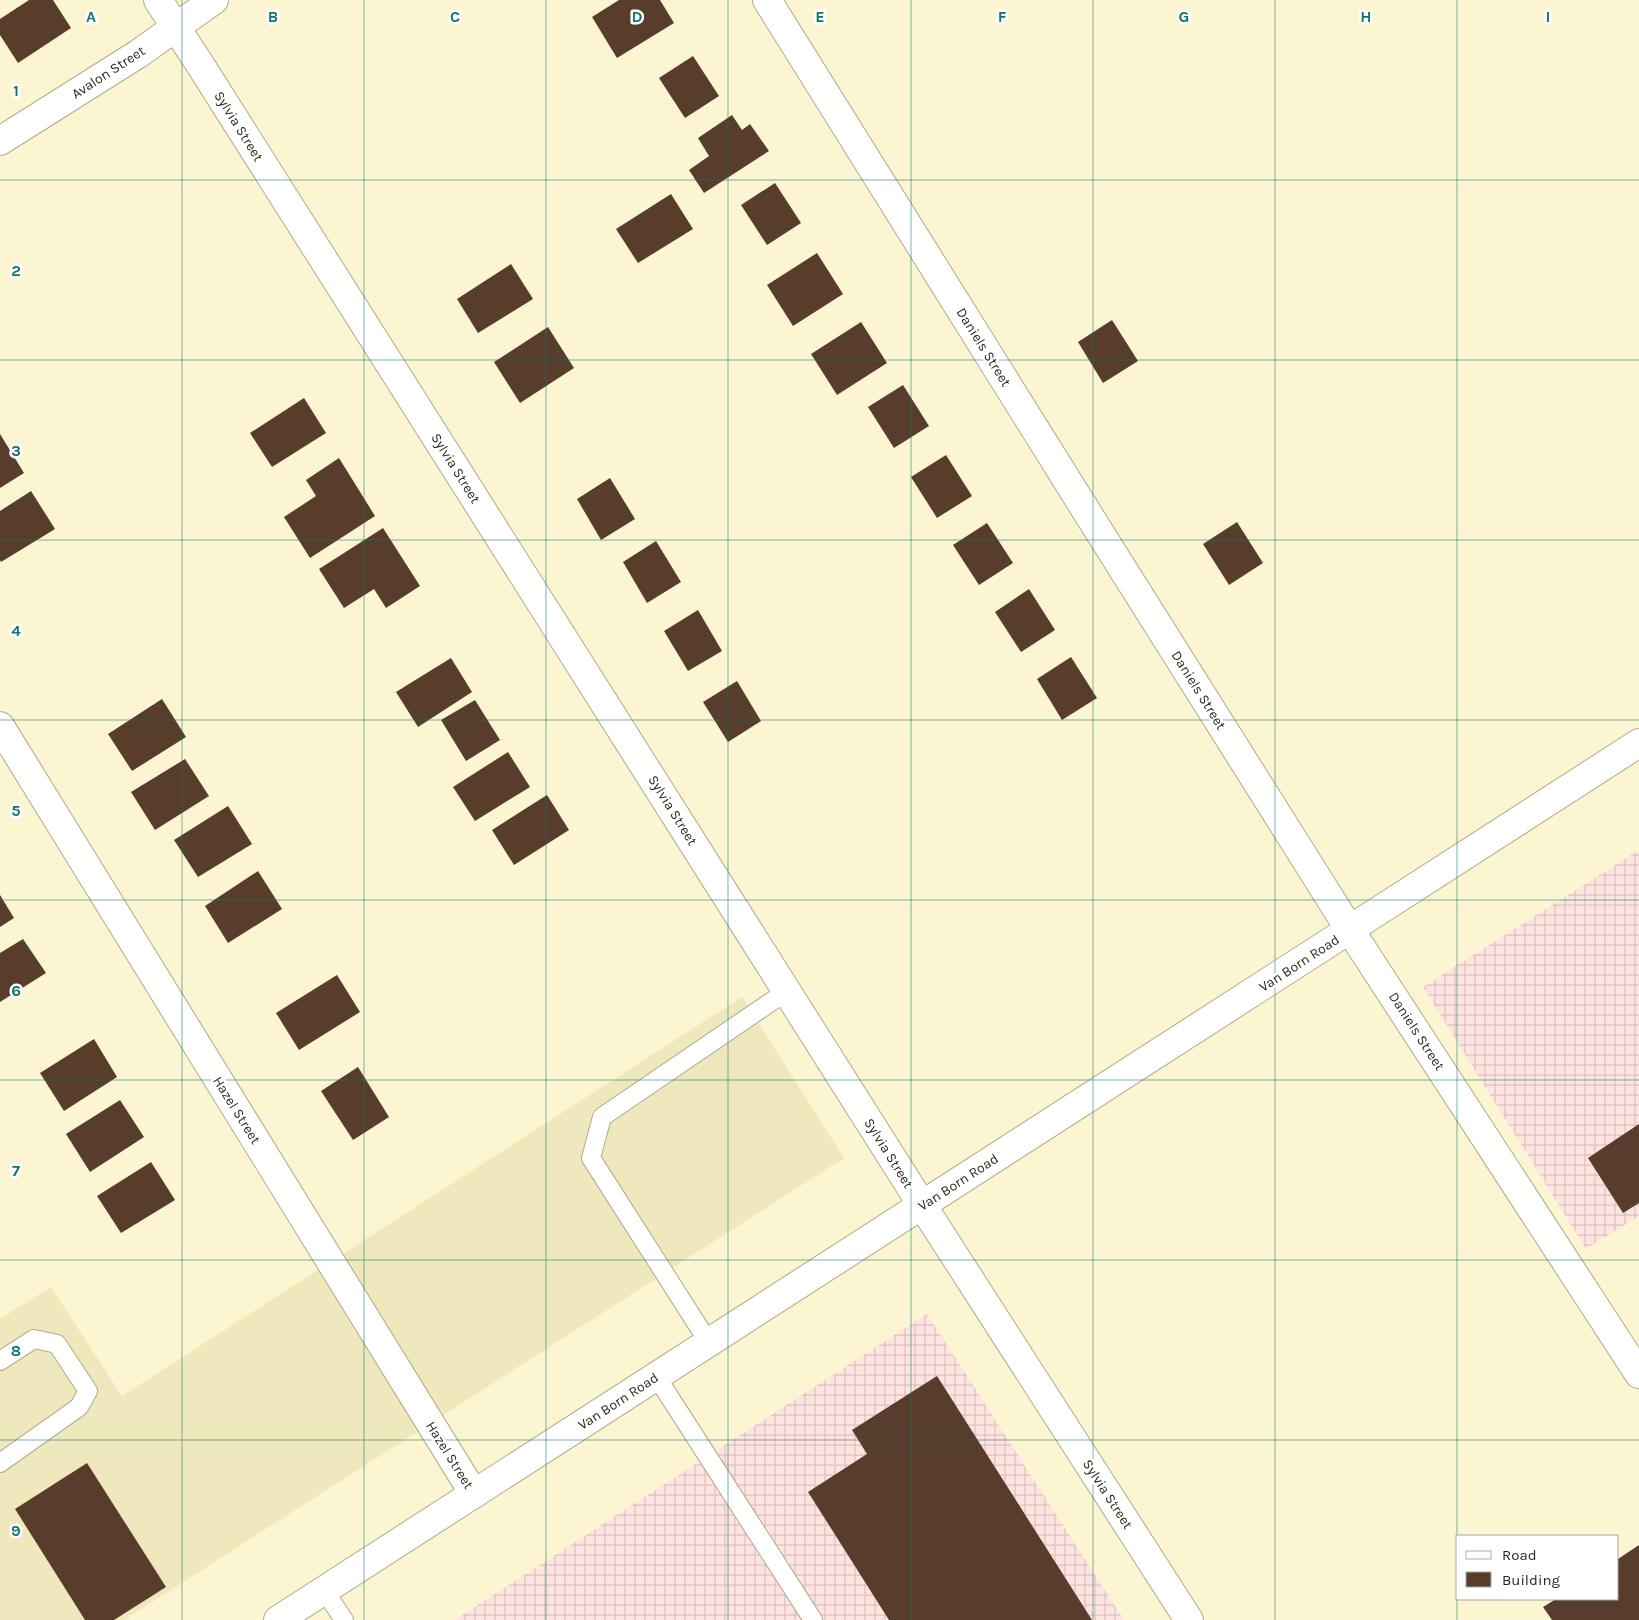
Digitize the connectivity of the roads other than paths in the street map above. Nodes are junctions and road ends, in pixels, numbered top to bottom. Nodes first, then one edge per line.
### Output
1 (158, 0) edge
2 (214, 0) edge
3 (768, 0) edge
4 (176, 26) junction
5 (0, 142) edge
6 (0, 726) edge
7 (1639, 743) edge
8 (1350, 930) junction
9 (787, 992) junction
10 (922, 1205) junction
11 (709, 1343) junction
12 (0, 1361) edge
13 (1639, 1374) edge
14 (656, 1376) junction
15 (0, 1464) edge
16 (474, 1494) junction
17 (324, 1590) junction
18 (278, 1620) edge
19 (344, 1620) edge
20 (813, 1620) edge
21 (1189, 1620) edge

1 - 4 street, Sylvia Street
2 - 4 street, Avalon Street
3 - 8 street, Daniels Street
4 - 5 street, Avalon Street
4 - 9 street, Sylvia Street
6 - 16 street, Hazel Street
7 - 8 street, Van Born Road
8 - 10 street, Van Born Road
8 - 13 street, Daniels Street
9 - 10 street, Sylvia Street
9 - 11 lane
10 - 11 street, Van Born Road
10 - 21 street, Sylvia Street
11 - 14 street, Van Born Road
12 - 15 lane
14 - 16 street, Van Born Road
14 - 20 lane
16 - 17 street, Van Born Road
17 - 18 street, Van Born Road
17 - 19 lane

